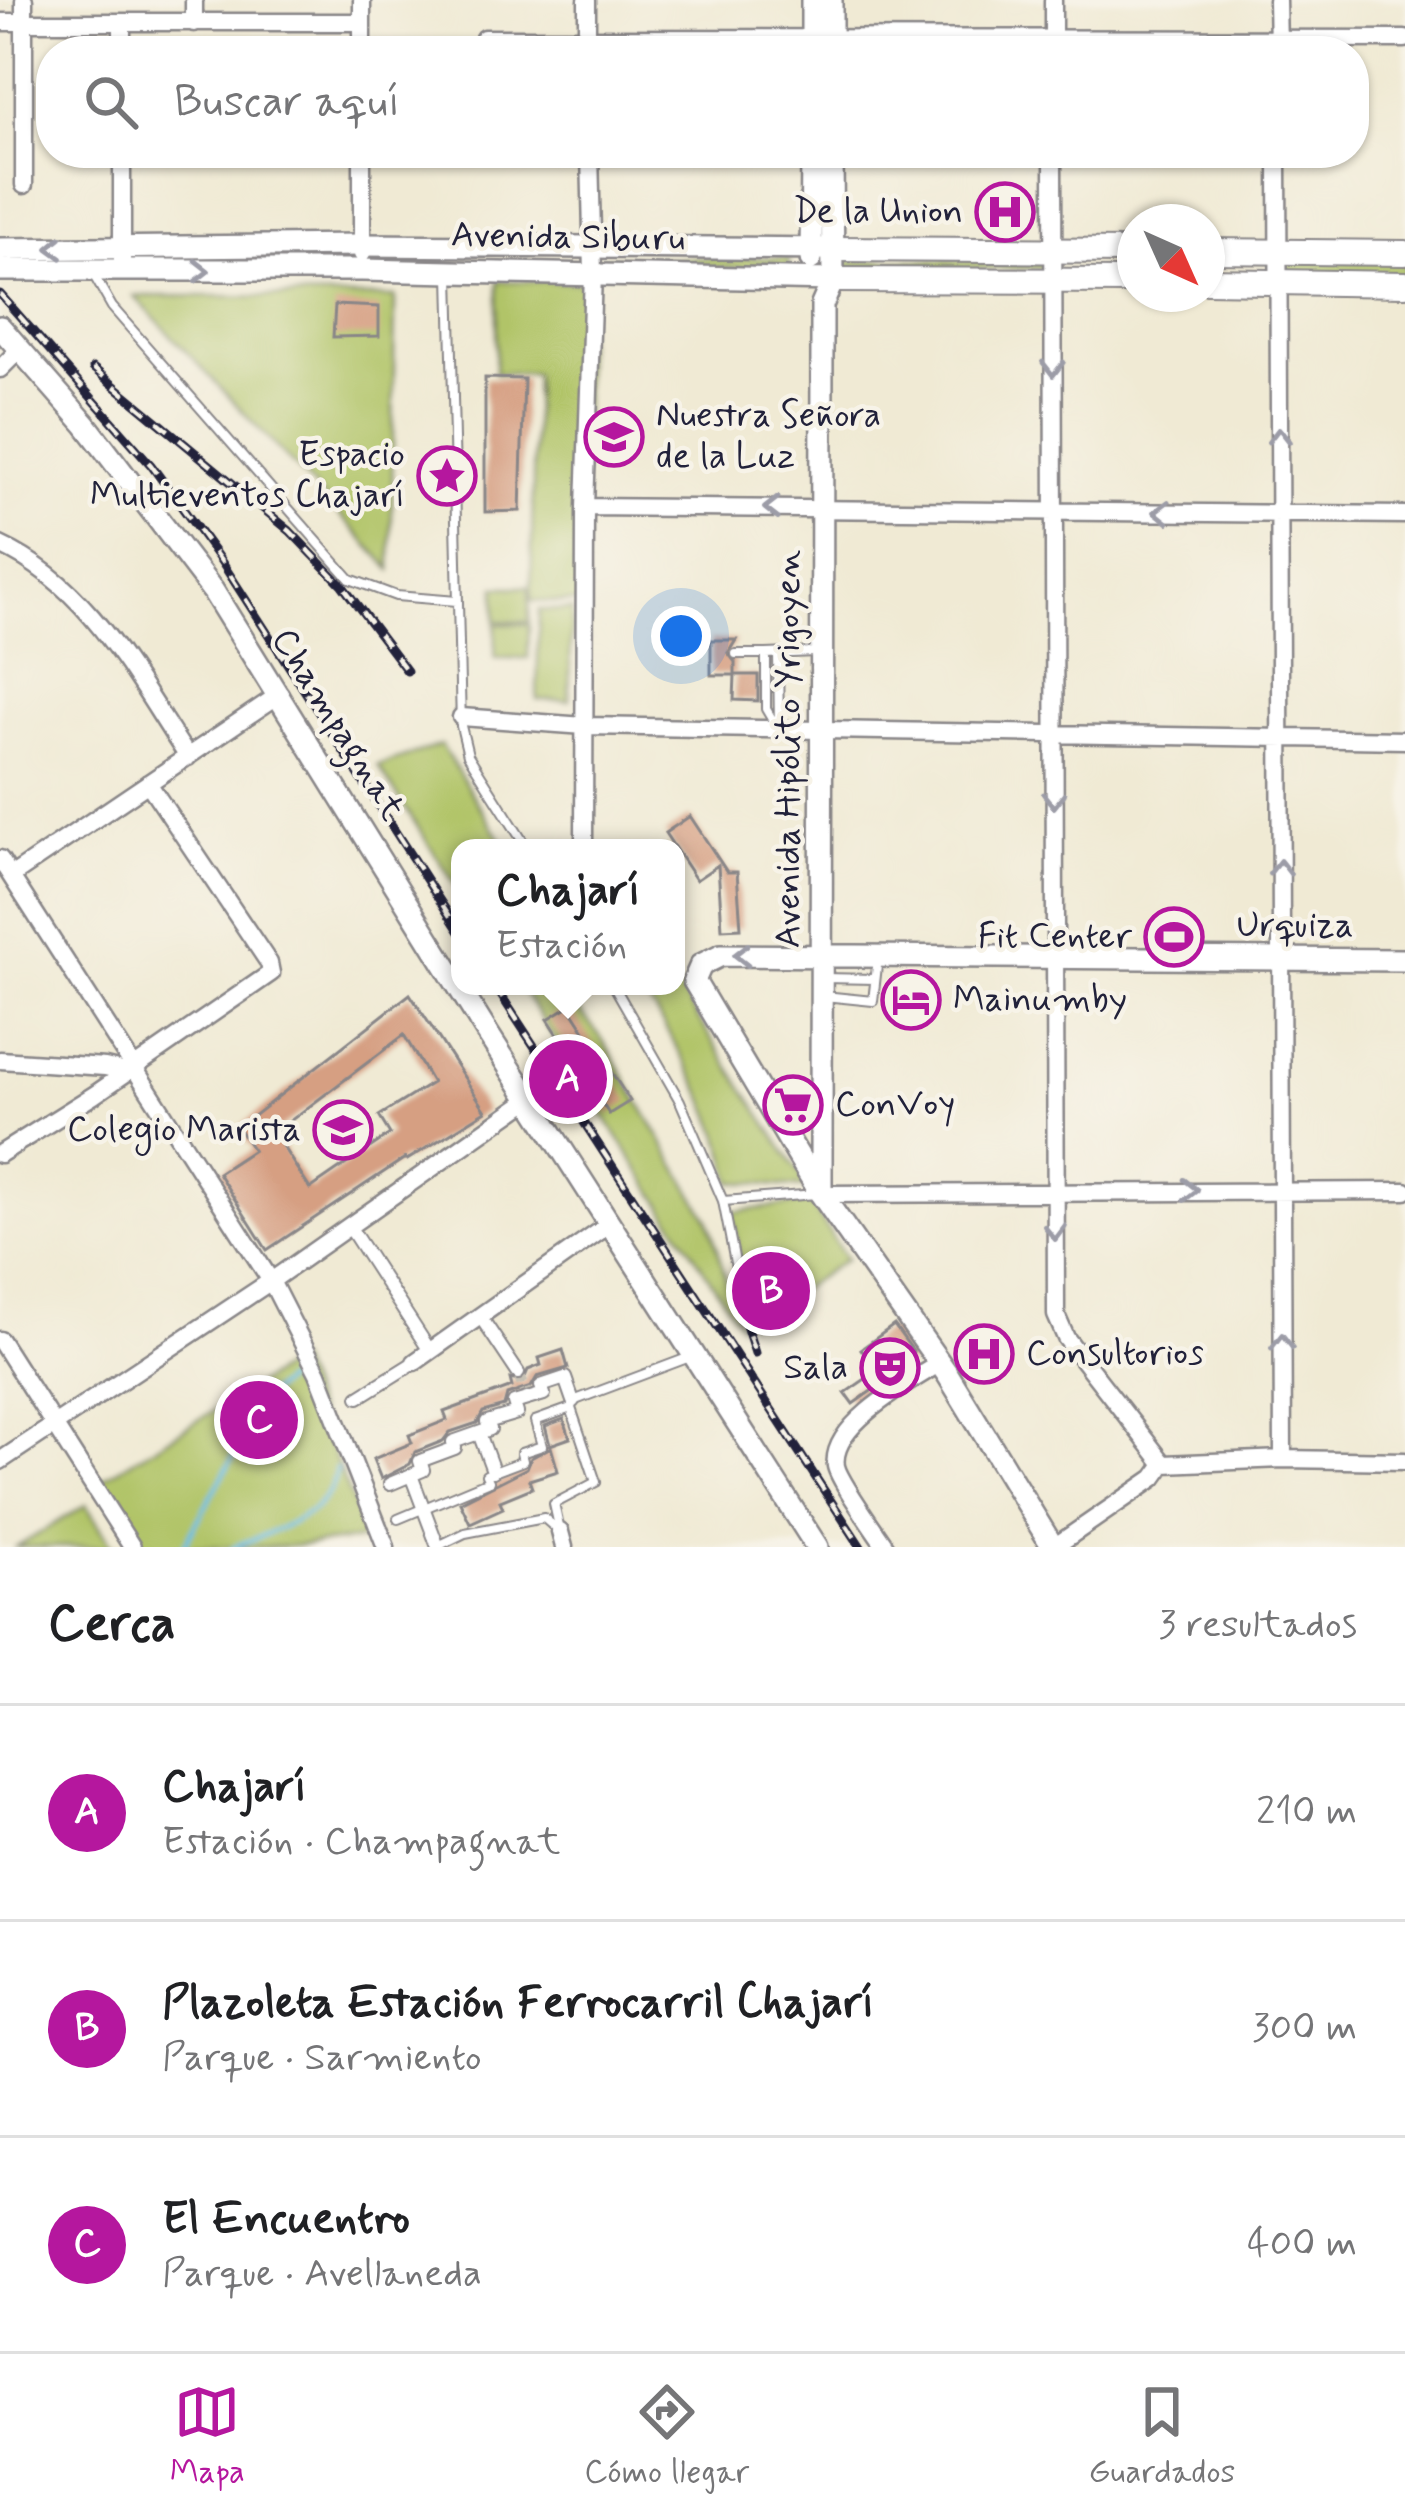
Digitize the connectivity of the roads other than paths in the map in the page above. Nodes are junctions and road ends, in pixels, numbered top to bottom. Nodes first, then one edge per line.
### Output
1 (24, 0) edge
2 (194, 0) edge
3 (362, 0) edge
4 (587, 0) edge
5 (812, 0) edge
6 (831, 0) edge
7 (1053, 0) edge
8 (1277, 0) edge
9 (0, 22) edge
10 (24, 22) junction
11 (122, 22) junction
12 (194, 22) junction
13 (362, 22) junction
14 (122, 36) edge
15 (362, 36) edge
16 (587, 36) edge
17 (820, 36) edge
18 (824, 36) edge
19 (1053, 36) edge
20 (1278, 36) edge
21 (1405, 39) edge
22 (1369, 41) edge
23 (122, 168) edge
24 (362, 168) edge
25 (590, 168) edge
26 (813, 168) edge
27 (830, 168) edge
28 (1053, 168) edge
29 (1278, 168) edge
30 (24, 185) dead end
31 (362, 244) junction
32 (121, 246) junction
33 (592, 248) junction
34 (0, 249) edge
35 (821, 249) junction
36 (1053, 251) junction
37 (1117, 251) edge
38 (1225, 251) edge
39 (1278, 252) junction
40 (1405, 253) edge
41 (0, 270) edge
42 (361, 270) junction
43 (92, 271) junction
44 (122, 271) junction
45 (450, 272) junction
46 (592, 274) junction
47 (822, 280) junction
48 (1053, 280) junction
49 (1117, 280) edge
50 (1225, 281) edge
51 (1278, 282) junction
52 (1405, 284) edge
53 (0, 326) edge
54 (19, 350) junction
55 (0, 369) edge
56 (585, 507) junction
57 (823, 508) junction
58 (1054, 511) junction
59 (1280, 514) junction
60 (1405, 515) edge
61 (0, 545) edge
62 (457, 601) junction
63 (823, 651) junction
64 (736, 654) dead end
65 (766, 654) junction
66 (778, 654) junction
67 (280, 694) junction
68 (461, 717) junction
69 (585, 726) junction
70 (779, 730) junction
71 (823, 731) junction
72 (1054, 735) junction
73 (1280, 738) junction
74 (1405, 740) edge
75 (188, 757) junction
76 (148, 783) junction
77 (521, 839) edge
78 (584, 839) edge
79 (4, 866) edge
80 (878, 956) junction
81 (1054, 957) junction
82 (1281, 959) junction
83 (1405, 960) edge
84 (451, 971) edge
85 (821, 976) junction
86 (875, 980) junction
87 (466, 995) edge
88 (619, 995) edge
89 (0, 1060) edge
90 (130, 1070) junction
91 (530, 1099) junction
92 (0, 1154) edge
93 (1282, 1189) junction
94 (1054, 1190) junction
95 (1405, 1191) edge
96 (821, 1194) junction
97 (723, 1201) junction
98 (610, 1224) junction
99 (349, 1226) junction
100 (271, 1281) junction
101 (480, 1316) junction
102 (746, 1319) dead end
103 (0, 1340) edge
104 (422, 1356) junction
105 (695, 1356) junction
106 (940, 1363) junction
107 (518, 1373) tunnel mouth
108 (531, 1397) junction
109 (572, 1405) junction
110 (332, 1408) junction
111 (543, 1418) junction
112 (52, 1425) junction
113 (478, 1433) junction
114 (1283, 1459) junction
115 (0, 1461) edge
116 (1405, 1462) edge
117 (1164, 1464) junction
118 (494, 1472) junction
119 (411, 1475) junction
120 (378, 1490) junction
121 (424, 1509) junction
122 (388, 1532) edge
123 (562, 1540) edge
124 (814, 1545) edge
125 (438, 1546) edge
126 (132, 1547) edge
127 (371, 1547) edge
128 (886, 1547) edge
129 (1054, 1547) edge

1 - 10 street
2 - 12 street
3 - 13 street
4 - 16 street
5 - 17 street
6 - 18 street
7 - 19 street
8 - 20 street
9 - 10 street
10 - 11 street
10 - 30 street
11 - 12 street
11 - 14 street
12 - 13 street
13 - 15 street
21 - 22 street
23 - 32 street
24 - 31 street
25 - 33 street
26 - 35 street, Avenida Hipólito Yrigoyen
27 - 35 street, Avenida Hipólito Yrigoyen
28 - 36 street
29 - 39 street
31 - 32 street, Avenida Siburu
31 - 33 street, Avenida Siburu
31 - 42 street
32 -> 34 street, Avenida Siburu
32 - 44 street
33 - 35 street, Avenida Siburu
33 - 46 street
35 - 36 main road, Avenida Siburu
35 - 47 street, Avenida Hipólito Yrigoyen
36 - 37 main road, Avenida Siburu
36 - 48 street
38 - 39 main road
39 - 40 main road
39 - 51 street
41 - 43 street, Avenida Siburu
44 -> 42 street, Avenida Siburu
42 - 45 street, Avenida Siburu
43 - 44 street, Avenida Siburu
43 - 62 lane
45 - 46 street, Avenida Siburu
45 - 62 lane
46 - 47 street, Avenida Siburu
46 - 56 street
47 - 48 main road, Avenida Siburu
47 - 57 street, Avenida Hipólito Yrigoyen
48 - 49 main road, Avenida Siburu
48 -> 58 street
50 - 51 main road
51 - 52 main road
59 -> 51 street
53 - 54 street, Champagnat
54 - 55 street
54 - 67 street, Champagnat
57 -> 56 street
56 - 69 street
57 - 58 street
57 - 63 street, Avenida Hipólito Yrigoyen
59 -> 58 street
58 - 72 street
59 - 60 street
59 - 73 street
61 - 75 street
62 - 68 lane
63 - 66 lane
63 - 71 street, Avenida Hipólito Yrigoyen
64 - 65 lane
65 - 66 lane
65 - 70 lane
66 - 70 lane
67 - 75 street
67 - 84 street, Champagnat
68 - 69 street
68 - 77 lane
69 - 70 street
69 - 78 street
70 - 71 street
71 - 72 street
71 - 85 street, Avenida Hipólito Yrigoyen
72 - 73 street
72 -> 81 street
73 - 74 street
82 -> 73 street
75 - 76 street
76 - 79 street
76 - 90 street
79 - 90 street
80 - 81 street, Urquiza
80 - 85 street, Urquiza
80 - 86 lane
81 - 82 street, Urquiza
81 - 94 street
82 - 83 street, Urquiza
82 - 93 street
85 - 86 lane
85 - 86 lane
85 - 96 street, Avenida Hipólito Yrigoyen
85 -> 96 street, Urquiza
87 - 91 street, Champagnat
88 - 97 lane
89 - 90 street
90 - 92 street
90 - 100 street
91 - 98 street, Champagnat
91 - 99 street
94 -> 93 street
93 - 95 street
114 -> 93 street
94 - 96 street
94 -> 117 street
96 - 97 lane
96 - 106 street
97 - 102 lane
98 - 101 street
98 - 105 street, Champagnat
99 - 100 street
99 - 104 street
100 - 110 street
100 - 112 street
101 - 104 street
101 - 107 street
103 - 112 street
104 - 110 street
105 - 109 lane
105 - 124 street, Champagnat
106 - 128 street
106 - 129 street
108 - 109 street
108 - 111 lane
108 - 113 street
109 - 111 lane
109 - 123 lane
110 - 120 street
111 - 118 lane
112 - 115 street
112 - 126 street
113 - 118 street
113 - 119 street
114 - 116 street
114 - 117 street
117 - 129 street
118 - 121 lane
119 - 120 street
119 - 121 street
120 - 122 street
121 - 122 lane
121 - 125 street
122 - 127 street
123 - 125 lane

